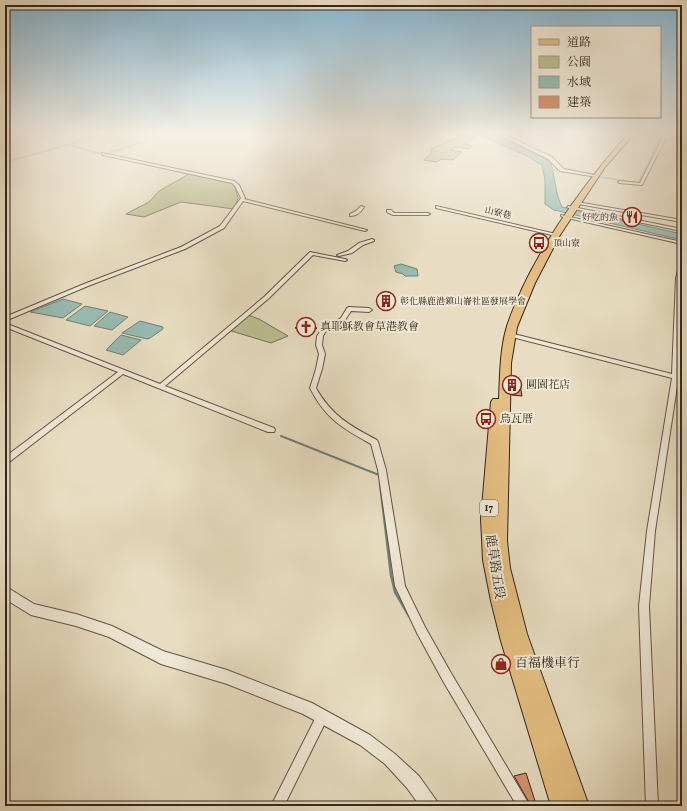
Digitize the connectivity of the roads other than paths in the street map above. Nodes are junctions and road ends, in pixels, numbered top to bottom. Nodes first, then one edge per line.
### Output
1 (185, 172) edge
2 (572, 172) edge
3 (597, 172) edge
4 (647, 172) edge
5 (593, 176) junction
6 (620, 182) dead end
7 (242, 200) junction
8 (362, 206) dead end
9 (437, 207) dead end
10 (389, 211) dead end
11 (570, 211) junction
12 (428, 214) dead end
13 (352, 215) dead end
14 (682, 222) edge
15 (365, 230) dead end
16 (682, 230) edge
17 (553, 235) junction
18 (372, 240) dead end
19 (682, 242) edge
20 (339, 255) dead end
21 (345, 260) dead end
22 (682, 267) edge
23 (369, 310) dead end
24 (5, 319) edge
25 (5, 326) edge
26 (510, 335) junction
27 (123, 371) junction
28 (678, 378) edge
29 (161, 386) junction
30 (271, 430) dead end
31 (5, 461) edge
32 (5, 592) edge
33 (322, 717) junction
34 (277, 806) edge
35 (430, 806) edge
36 (524, 806) edge
37 (562, 806) edge
38 (578, 806) edge
39 (652, 806) edge

1 - 7 street
2 - 5 street
3 - 5 main road, 17
4 - 6 street
5 - 11 main road, 17
7 - 15 street
7 - 24 street
8 - 13 street
9 - 17 street, 山寮巷
10 - 12 street
11 - 14 street
11 - 16 street
11 - 17 main road, 鹿草路五段 / 17
11 - 19 street
17 - 26 main road, 鹿草路五段 / 17
17 - 37 main road, 鹿草路五段 / 17
18 - 20 street
21 - 29 street
22 - 28 street
23 - 36 street
25 - 27 street
26 - 28 street
26 - 38 main road, 鹿草路五段 / 17
27 - 29 street
27 - 31 street
28 - 39 street
29 - 30 street
32 - 33 street
33 - 34 street
33 - 35 street

